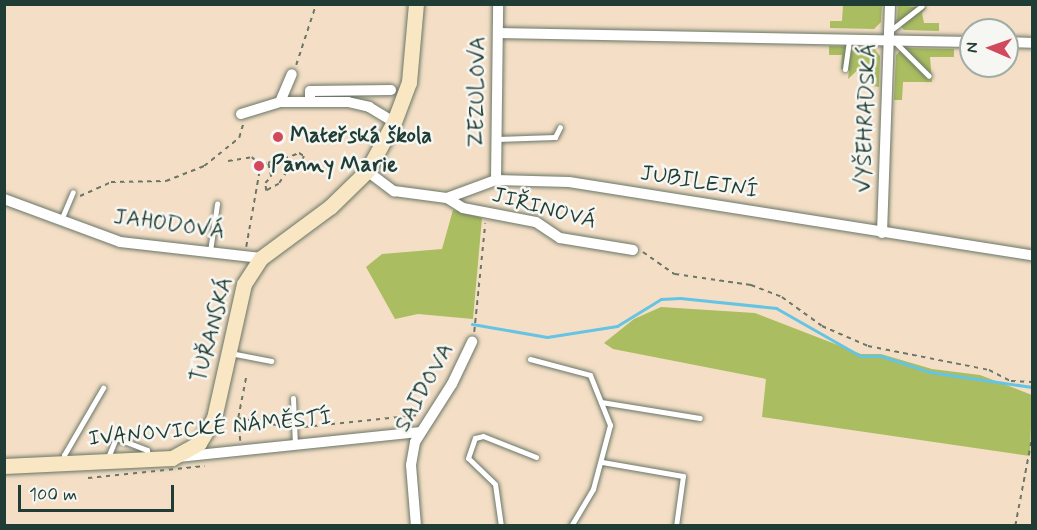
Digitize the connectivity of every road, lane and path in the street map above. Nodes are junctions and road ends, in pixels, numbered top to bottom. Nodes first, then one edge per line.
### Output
1 (316, 4) edge
2 (416, 4) edge
3 (498, 4) edge
4 (890, 4) edge
5 (922, 6) edge
6 (498, 33) junction
7 (890, 37) junction
8 (849, 39) junction
9 (959, 41) edge
10 (845, 69) dead end
11 (292, 74) joint
12 (929, 76) dead end
13 (391, 90) dead end
14 (280, 102) junction
15 (310, 102) junction
16 (241, 114) joint
17 (394, 122) junction
18 (560, 128) dead end
19 (497, 139) junction
20 (228, 161) dead end
21 (257, 162) dead end
22 (268, 163) junction
23 (263, 165) dead end
24 (367, 171) junction
25 (259, 172) dead end
26 (496, 180) junction
27 (73, 192) dead end
28 (447, 198) junction
29 (4, 199) edge
30 (69, 202) junction
31 (217, 204) dead end
32 (485, 213) junction
33 (61, 220) junction
34 (882, 233) junction
35 (633, 250) joint
36 (209, 253) junction
37 (245, 254) junction
38 (1032, 255) edge
39 (261, 258) junction
40 (472, 342) joint
41 (229, 353) junction
42 (530, 359) dead end
43 (271, 362) dead end
44 (246, 377) dead end
45 (1032, 382) edge
46 (103, 388) dead end
47 (293, 398) dead end
48 (601, 402) junction
49 (426, 411) dead end
50 (238, 418) junction
51 (700, 418) dead end
52 (294, 427) junction
53 (418, 432) junction
54 (1032, 437) edge
55 (295, 445) junction
56 (240, 451) junction
57 (536, 457) dead end
58 (172, 458) junction
59 (148, 460) junction
60 (107, 462) junction
61 (602, 462) junction
62 (65, 464) junction
63 (4, 466) edge
64 (416, 525) edge
65 (501, 525) edge
66 (571, 525) edge
67 (676, 525) edge
68 (1015, 525) edge

1 - 11 path
2 - 17 main road, TUŘANSKÁ
3 - 6 street, ZEZULOVA
4 - 7 street, VYŠEHRADSKÁ
5 - 7 lane
6 - 8 street
6 - 19 street, ZEZULOVA
7 - 8 street
7 - 9 street
7 - 12 lane
7 - 34 street, VYŠEHRADSKÁ
8 - 10 lane
11 - 14 street
13 - 15 street
14 - 15 street
14 - 16 street
15 - 17 street
16 - 30 path
17 - 24 main road, TUŘANSKÁ
18 - 19 lane
19 - 26 street, ZEZULOVA
20 - 21 path
22 - 22 path
22 - 23 path
24 - 28 street, JUBILEJNÍ
24 - 39 main road, TUŘANSKÁ
25 - 37 path
26 - 28 street, JUBILEJNÍ
26 - 34 street, JUBILEJNÍ
27 - 30 lane
28 - 32 street, JIŘINOVÁ
29 - 33 street, JAHODOVÁ
30 - 33 lane
31 - 36 lane
32 - 35 street, JIŘINOVÁ
32 - 40 path
33 - 36 street, JAHODOVÁ
34 - 38 street, JUBILEJNÍ
35 - 45 path
36 - 37 street, JAHODOVÁ
37 - 39 street, JAHODOVÁ
39 - 41 main road, TUŘANSKÁ
40 - 53 street, SAIDOVA
41 - 43 lane
41 - 58 main road, TUŘANSKÁ
42 - 48 lane
44 - 50 path
46 - 62 lane
47 - 52 lane
48 - 51 lane
48 - 61 lane
49 - 52 path
50 - 52 path
50 - 56 path
52 - 55 lane
53 - 55 street, IVANOVICKÉ NÁMĚSTÍ
53 - 64 street, SAIDOVA
54 - 68 path
55 - 56 street, IVANOVICKÉ NÁMĚSTÍ
56 - 58 street, IVANOVICKÉ NÁMĚSTÍ
57 - 65 lane
58 - 59 main road, IVANOVICKÉ NÁMĚSTÍ
59 - 60 main road, IVANOVICKÉ NÁMĚSTÍ
59 - 60 lane
60 - 62 main road, IVANOVICKÉ NÁMĚSTÍ
61 - 66 lane
61 - 67 lane
62 - 63 main road, IVANOVICKÉ NÁMĚSTÍ

